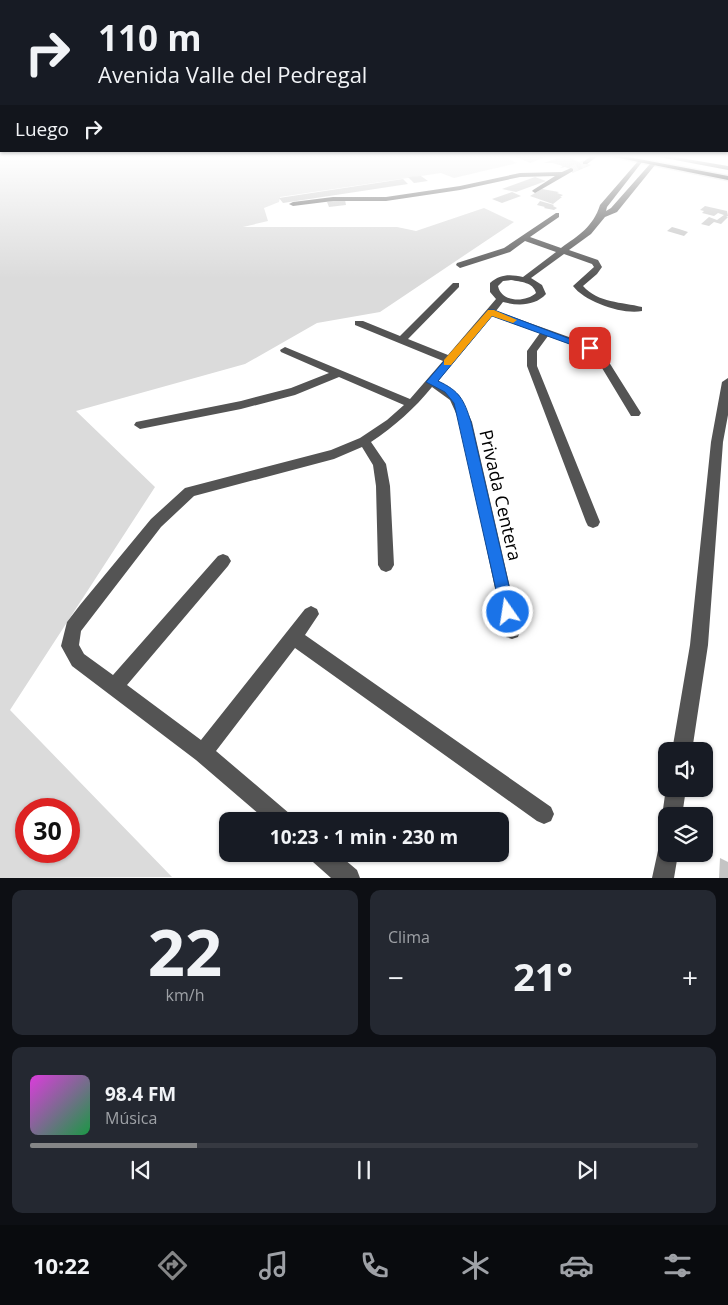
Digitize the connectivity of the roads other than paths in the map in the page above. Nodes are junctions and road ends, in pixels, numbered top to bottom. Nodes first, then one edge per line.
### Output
1 (400, 197) edge
2 (611, 197) edge
3 (625, 197) edge
4 (294, 204) dead end
5 (556, 215) dead end
6 (602, 215) junction
7 (524, 238) junction
8 (564, 251) junction
9 (460, 265) dead end
10 (524, 279) junction
11 (456, 285) dead end
12 (502, 298) junction
13 (639, 309) dead end
14 (491, 312) junction
15 (358, 323) dead end
16 (545, 333) junction
17 (401, 340) junction
18 (285, 350) dead end
19 (450, 360) junction
20 (338, 373) junction
21 (432, 382) junction
22 (728, 382) edge
23 (412, 404) junction
24 (634, 413) dead end
25 (140, 425) dead end
26 (364, 441) junction
27 (593, 522) dead end
28 (223, 560) dead end
29 (386, 565) dead end
30 (311, 614) dead end
31 (512, 631) dead end
32 (294, 637) junction
33 (114, 688) junction
34 (683, 742) edge
35 (203, 753) junction
36 (272, 812) edge
37 (544, 814) dead end
38 (330, 862) edge
39 (666, 862) edge
40 (349, 878) edge
41 (663, 878) edge

1 - 4 street
2 - 6 street
3 - 6 street
5 - 7 street
6 - 8 street
7 - 8 street
7 - 9 street
8 - 10 street
8 - 13 street
10 - 12 street
10 - 12 street
11 - 17 street
12 - 14 street
14 - 16 street
14 - 19 street
15 - 17 street
16 - 24 street
16 - 27 street
17 - 19 street
18 - 20 street
19 - 21 street
20 - 23 street
20 - 25 street
21 - 23 street
21 - 31 street, Privada Centera
22 - 34 street
23 - 26 street
26 - 29 street
26 - 33 street
28 - 33 street
30 - 32 street
32 - 35 street
32 - 37 street
33 - 35 street
35 - 36 street
38 - 40 street
39 - 41 street

